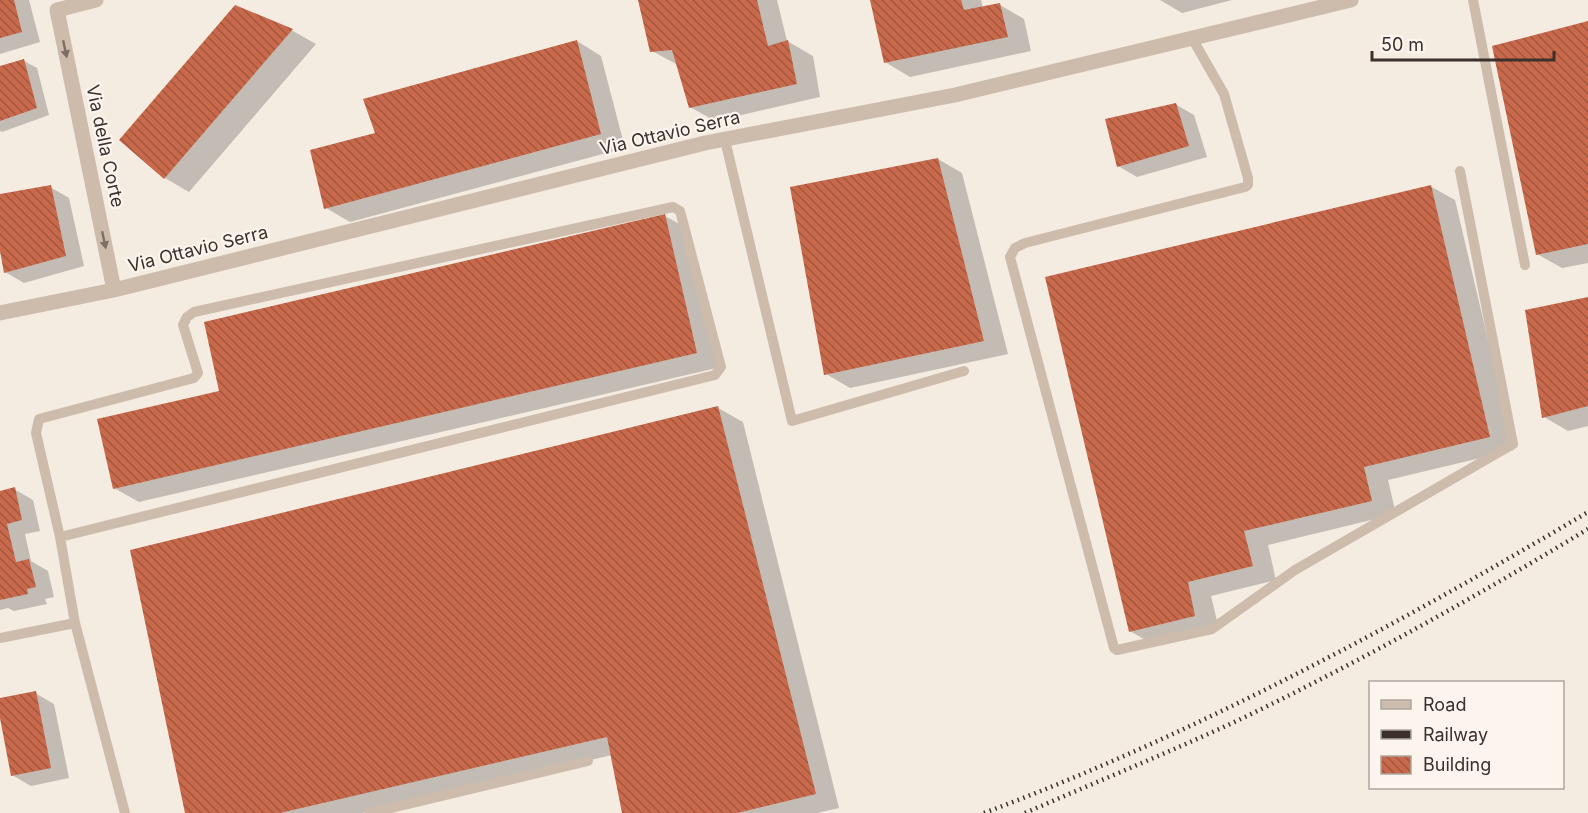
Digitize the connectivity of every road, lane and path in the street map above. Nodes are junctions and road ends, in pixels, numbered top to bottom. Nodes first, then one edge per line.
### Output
1 (96, 0) edge
2 (1351, 0) edge
3 (1473, 0) edge
4 (56, 5) edge
5 (1192, 38) junction
6 (725, 140) junction
7 (1460, 171) dead end
8 (1525, 265) dead end
9 (114, 290) junction
10 (0, 313) edge
11 (964, 371) dead end
12 (60, 537) junction
13 (75, 623) junction
14 (0, 638) edge
15 (588, 761) dead end
16 (125, 813) edge
17 (370, 813) edge

1 - 4 street, Via della Corte
2 - 5 street, Via Ottavio Serra
3 - 8 lane
4 -> 9 street, Via della Corte
5 - 6 street, Via Ottavio Serra
5 - 7 lane
6 - 9 street, Via Ottavio Serra
6 - 11 lane
9 - 10 street, Via Ottavio Serra
12 - 12 lane
12 - 13 lane
13 - 14 lane
13 - 16 lane
15 - 17 lane

